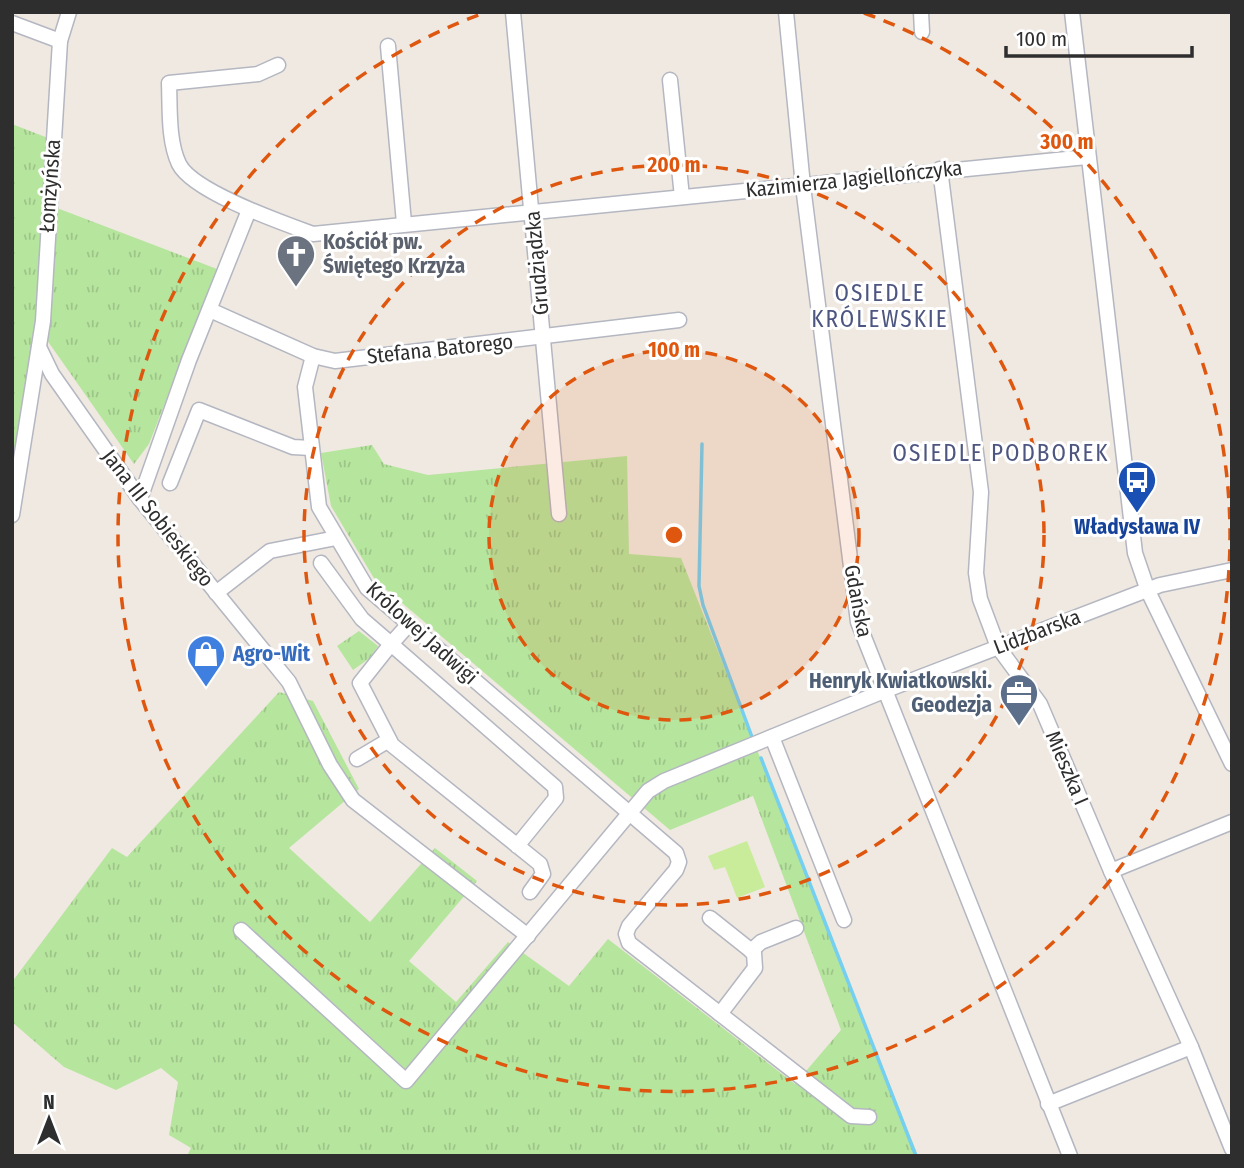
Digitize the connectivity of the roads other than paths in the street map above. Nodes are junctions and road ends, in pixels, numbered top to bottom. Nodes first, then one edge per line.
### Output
1 (68, 12) edge
2 (513, 12) edge
3 (786, 12) edge
4 (921, 12) edge
5 (1072, 12) edge
6 (12, 23) edge
7 (922, 32) dead end
8 (60, 41) junction
9 (388, 46) dead end
10 (278, 65) dead end
11 (670, 80) dead end
12 (1087, 157) junction
13 (940, 169) junction
14 (803, 186) junction
15 (681, 197) junction
16 (532, 210) junction
17 (249, 211) junction
18 (404, 223) junction
19 (211, 310) junction
20 (679, 320) dead end
21 (544, 338) junction
22 (37, 354) junction
23 (313, 356) junction
24 (311, 449) junction
25 (170, 482) dead end
26 (140, 499) junction
27 (559, 514) dead end
28 (12, 515) edge
29 (336, 538) junction
30 (321, 563) dead end
31 (1232, 570) edge
32 (1148, 591) junction
33 (216, 593) junction
34 (409, 625) junction
35 (391, 644) junction
36 (998, 647) junction
37 (884, 691) junction
38 (772, 737) junction
39 (389, 740) junction
40 (357, 760) dead end
41 (1232, 764) edge
42 (630, 814) junction
43 (1232, 822) edge
44 (517, 846) junction
45 (1111, 871) junction
46 (530, 892) dead end
47 (710, 918) dead end
48 (844, 920) dead end
49 (796, 928) dead end
50 (241, 930) dead end
51 (528, 936) junction
52 (751, 951) junction
53 (720, 1014) junction
54 (1191, 1047) junction
55 (1048, 1104) junction
56 (869, 1117) dead end
57 (1232, 1149) edge
58 (1070, 1156) edge

1 - 8 street, Łomżyńska
2 - 16 street, Grudziądzka
3 - 14 street, Gdańska
4 - 7 street
5 - 12 street
6 - 8 street
8 - 22 street, Łomżyńska
9 - 18 street
10 - 17 street, Kazimierza Jagiellończyka
11 - 15 street
12 - 13 street, Kazimierza Jagiellończyka
12 - 32 street
13 - 14 street, Kazimierza Jagiellończyka
13 - 36 street, Mieszka I
14 - 15 street, Kazimierza Jagiellończyka
14 - 37 street, Gdańska
15 - 16 street, Kazimierza Jagiellończyka
16 - 18 street, Kazimierza Jagiellończyka
16 - 21 street, Grudziądzka
17 - 18 street, Kazimierza Jagiellończyka
17 - 19 street
19 - 23 street, Stefana Batorego
19 - 26 street
20 - 21 street, Stefana Batorego
21 - 23 street, Stefana Batorego
21 - 27 street, Grudziądzka
22 - 26 street, Jana III Sobieskiego
22 - 28 street, Łomżyńska
23 - 24 street, Królowej Jadwigi
24 - 25 street
24 - 29 street, Królowej Jadwigi
26 - 33 street, Jana III Sobieskiego
29 - 33 street
29 - 34 street, Królowej Jadwigi
30 - 35 street
31 - 32 street, Lidzbarska
32 - 36 street, Lidzbarska
32 - 41 street
33 - 51 street, Jana III Sobieskiego
34 - 35 street
34 - 42 street, Królowej Jadwigi
35 - 39 street
35 - 44 street
36 - 37 street, Lidzbarska
36 - 45 street, Mieszka I
37 - 38 street, Lidzbarska
37 - 55 street, Gdańska
38 - 42 street, Lidzbarska
38 - 48 street
39 - 40 street
39 - 44 street
42 - 51 street, Lidzbarska
42 - 53 street, Królowej Jadwigi
43 - 45 street
44 - 46 street
45 - 54 street, Mieszka I
47 - 52 street
49 - 52 street
50 - 51 street, Lidzbarska
52 - 53 street
53 - 56 street
54 - 55 street
54 - 57 street, Mieszka I
55 - 58 street, Gdańska

